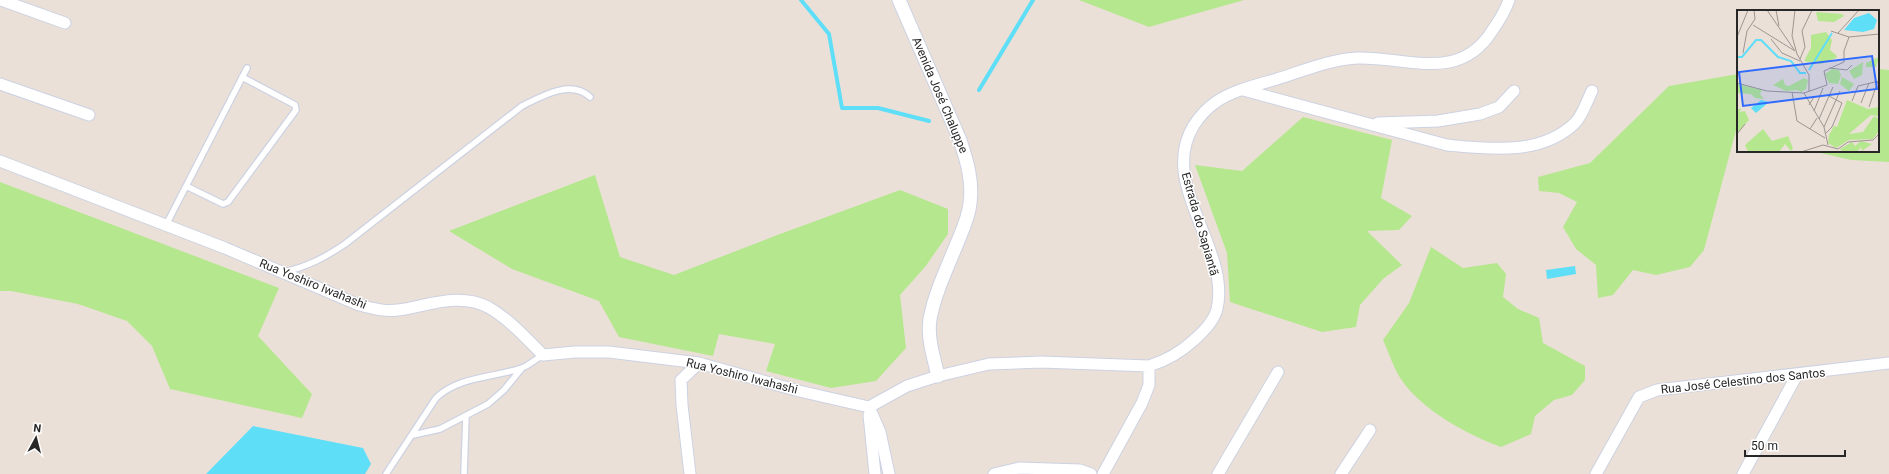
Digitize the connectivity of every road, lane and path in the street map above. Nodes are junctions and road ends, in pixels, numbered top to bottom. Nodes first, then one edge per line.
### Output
1 (1, 0) edge
2 (899, 0) edge
3 (1509, 0) edge
4 (65, 23) dead end
5 (247, 68) dead end
6 (242, 77) junction
7 (0, 84) edge
8 (1242, 90) junction
9 (1514, 91) dead end
10 (1592, 91) dead end
11 (590, 97) dead end
12 (89, 115) dead end
13 (1365, 123) junction
14 (0, 161) edge
15 (186, 186) junction
16 (166, 225) junction
17 (282, 272) junction
18 (543, 354) junction
19 (699, 363) junction
20 (1889, 363) edge
21 (1149, 366) junction
22 (522, 368) junction
23 (1278, 372) dead end
24 (1797, 375) junction
25 (938, 376) junction
26 (869, 407) junction
27 (466, 416) junction
28 (1370, 430) dead end
29 (413, 435) junction
30 (386, 474) edge
31 (464, 474) edge
32 (690, 474) edge
33 (875, 474) edge
34 (889, 474) edge
35 (994, 474) edge
36 (1092, 474) edge
37 (1103, 474) edge
38 (1218, 474) edge
39 (1341, 474) edge
40 (1596, 474) edge
41 (1743, 474) edge

1 - 4 street
2 - 25 street, Avenida José Chaluppe
3 - 8 street, Estrada do Sapiantã
5 - 6 lane
6 - 15 lane
6 - 15 lane
7 - 12 street
8 - 13 street
8 - 21 street, Estrada do Sapiantã
9 - 13 street
10 - 13 street
11 - 17 lane
14 - 16 street, Rua Yoshiro Iwahashi
15 - 16 lane
16 - 17 street, Rua Yoshiro Iwahashi
17 - 18 street, Rua Yoshiro Iwahashi
18 - 19 street, Rua Yoshiro Iwahashi
18 - 22 lane
19 - 26 street, Rua Yoshiro Iwahashi
19 - 32 street
20 - 24 street, Rua José Celestino dos Santos
21 - 25 street, Estrada do Sapiantã
21 - 37 street
22 - 27 lane
22 - 29 lane
23 - 38 street
24 - 40 street, Rua José Celestino dos Santos
24 - 41 street
25 - 26 street, Estrada do Sapiantã
26 - 33 street
26 - 34 street
27 - 29 lane
27 - 31 lane
28 - 39 street
29 - 30 lane
35 - 36 street

